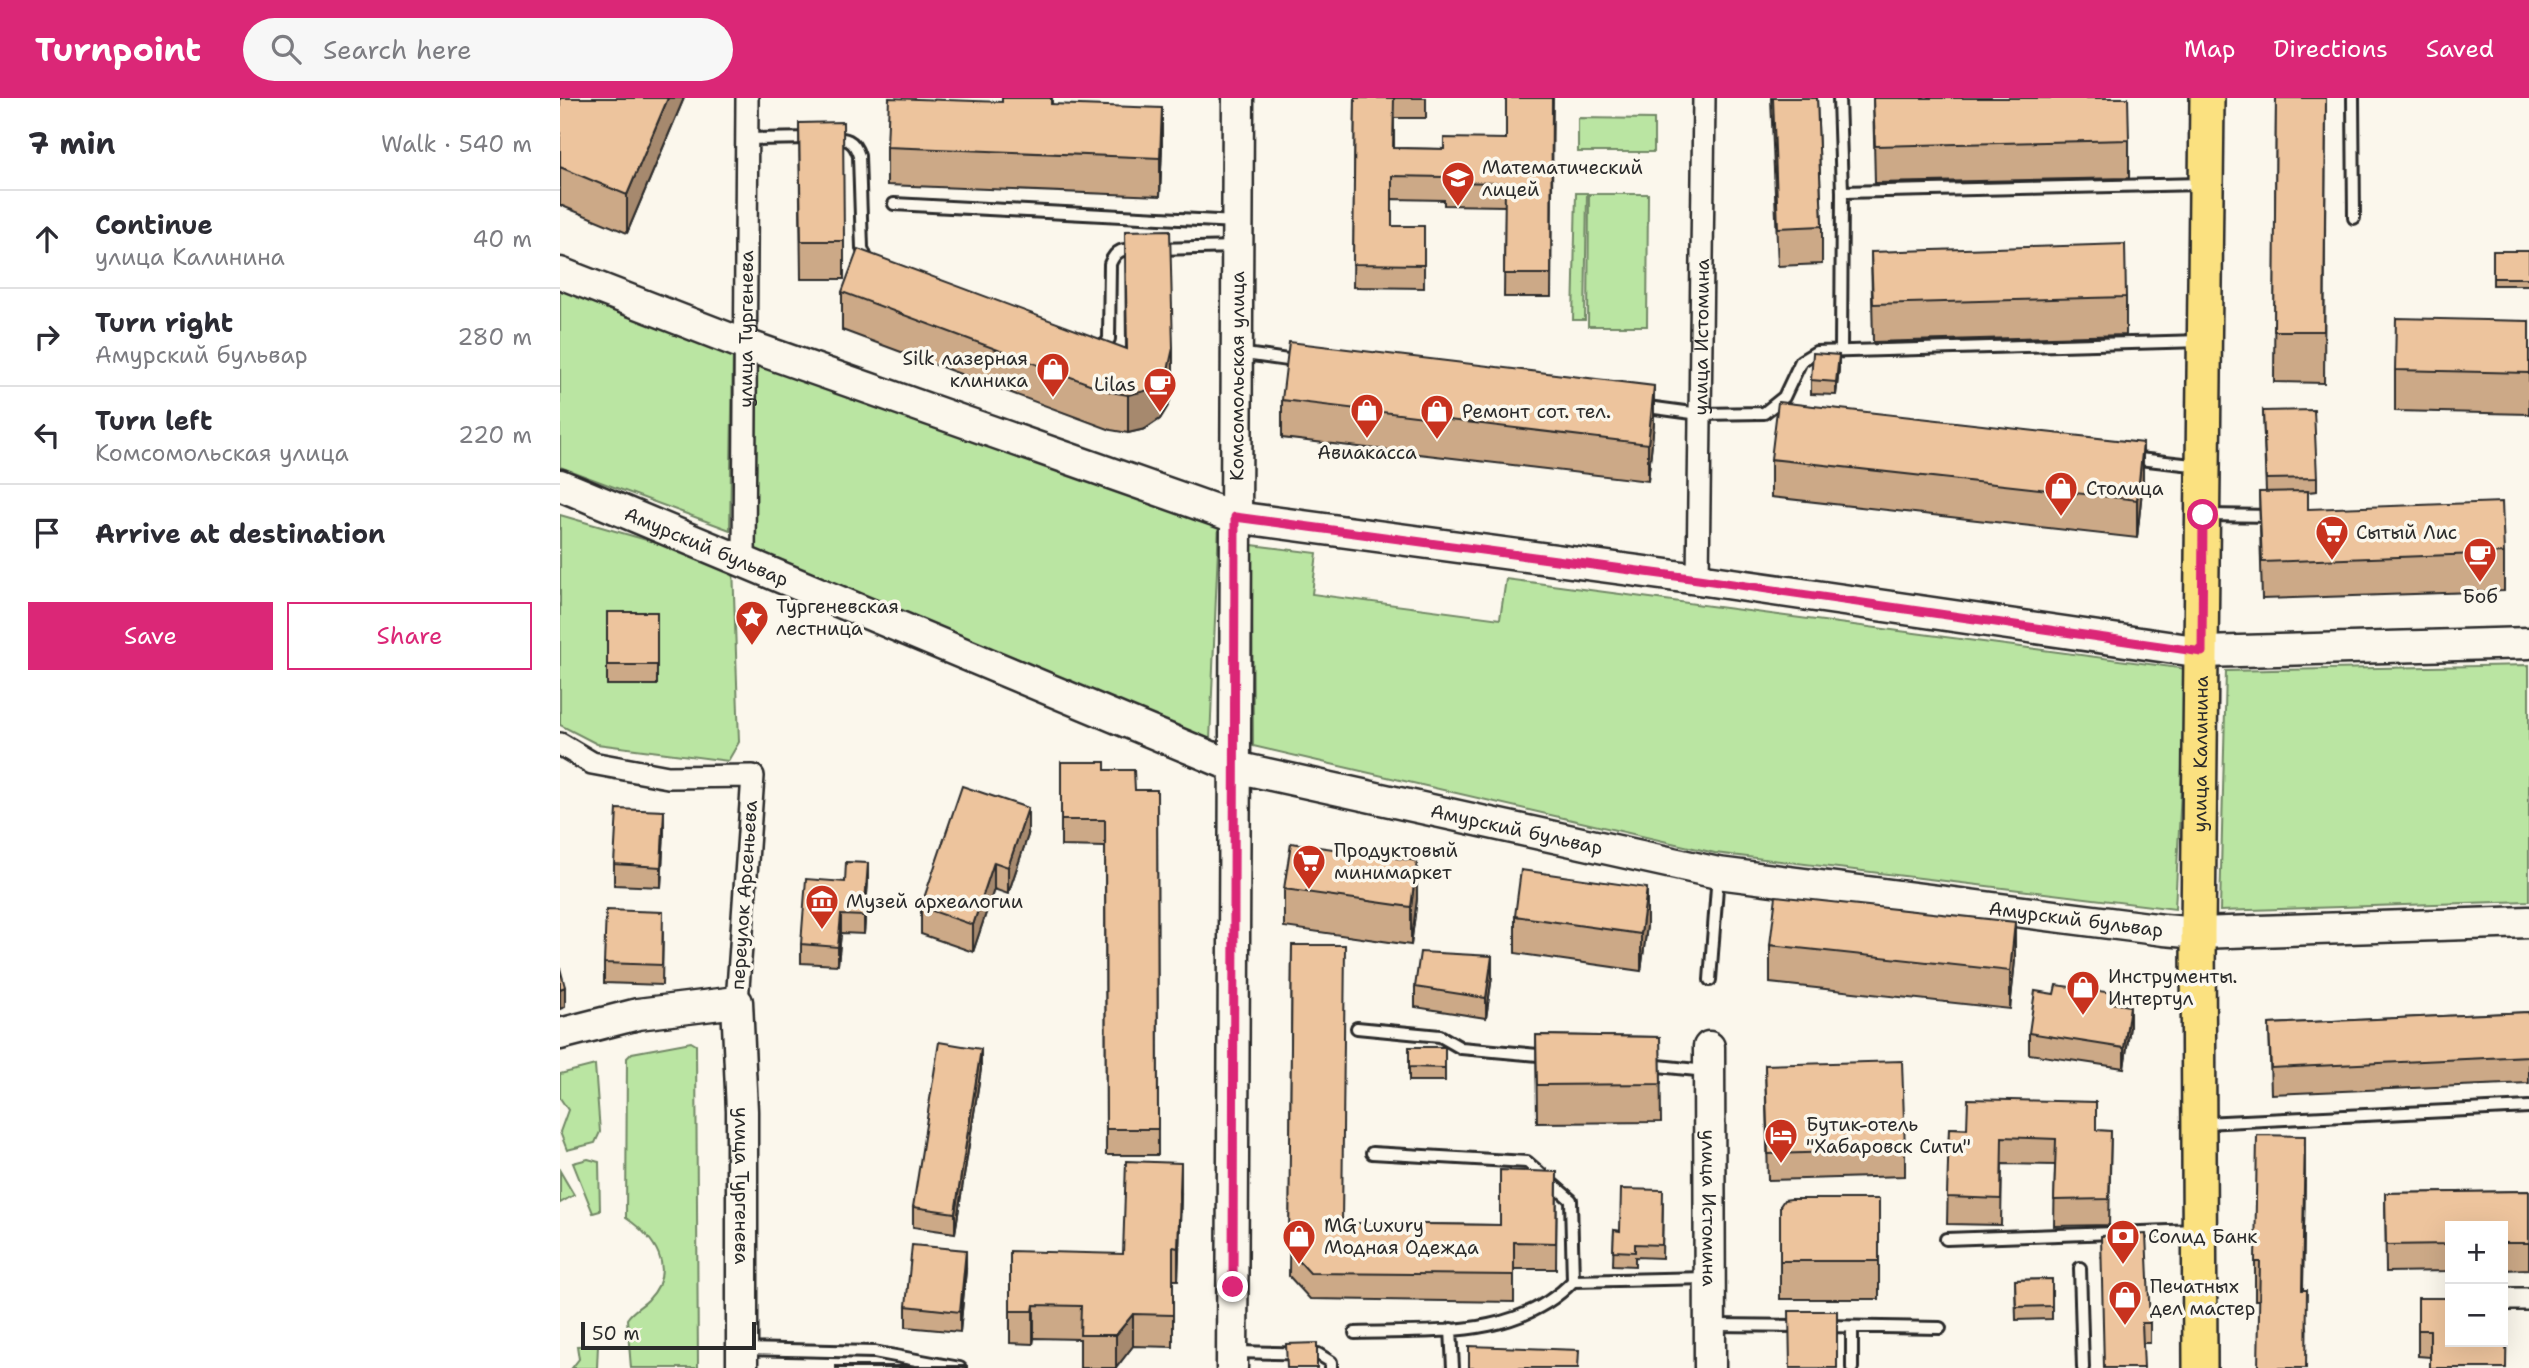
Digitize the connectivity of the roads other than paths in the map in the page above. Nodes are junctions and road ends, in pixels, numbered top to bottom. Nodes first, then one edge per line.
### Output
1 (747, 98) edge
2 (1238, 98) edge
3 (1704, 98) edge
4 (1839, 98) edge
5 (2207, 98) edge
6 (2353, 98) edge
7 (746, 139) junction
8 (2205, 184) junction
9 (1842, 192) junction
10 (894, 204) dead end
11 (2354, 218) dead end
12 (1236, 234) junction
13 (878, 272) edge
14 (560, 273) edge
15 (2204, 341) junction
16 (746, 345) junction
17 (1079, 346) edge
18 (1841, 351) junction
19 (1236, 353) junction
20 (1318, 364) edge
21 (1632, 405) edge
22 (1765, 413) junction
23 (1700, 414) junction
24 (1777, 415) edge
25 (2120, 457) edge
26 (2203, 466) junction
27 (560, 485) edge
28 (2203, 515) junction
29 (2282, 516) edge
30 (1235, 517) junction
31 (744, 560) junction
32 (1698, 579) junction
33 (2529, 643) edge
34 (2202, 652) junction
35 (560, 744) edge
36 (1235, 767) junction
37 (1718, 873) junction
38 (2529, 922) edge
39 (2198, 933) junction
40 (1710, 980) dead end
41 (737, 1002) junction
42 (1357, 1028) dead end
43 (560, 1034) edge
44 (1568, 1058) edge
45 (1709, 1059) joint
46 (1635, 1064) edge
47 (2529, 1107) edge
48 (2199, 1123) junction
49 (1371, 1153) dead end
50 (2200, 1230) junction
51 (1946, 1238) dead end
52 (2080, 1268) dead end
53 (1709, 1278) junction
54 (1573, 1281) junction
55 (2508, 1299) edge
56 (2529, 1299) edge
57 (1709, 1325) junction
58 (1852, 1327) junction
59 (1940, 1328) dead end
60 (1451, 1329) junction
61 (1355, 1333) dead end
62 (742, 1359) edge
63 (1232, 1360) edge
64 (960, 1368) edge
65 (1331, 1368) edge
66 (1453, 1368) edge
67 (1710, 1368) edge
68 (1852, 1368) edge
69 (2084, 1368) edge
70 (2200, 1368) edge

1 - 7 street, улица Тургенева
2 - 12 street, Комсомольская улица
3 - 23 street, улица Истомина
4 - 9 lane
5 - 8 main road, улица Калинина
6 - 11 lane
7 - 13 lane
7 - 16 street, улица Тургенева
8 - 9 lane
8 - 15 main road, улица Калинина
9 - 18 lane
10 - 12 lane
12 - 17 lane
12 - 19 street, Комсомольская улица
14 - 16 street
15 - 18 lane
15 - 26 main road, улица Калинина
16 - 30 street
16 - 31 street, улица Тургенева
18 - 22 lane
19 - 20 lane
19 - 30 street, Комсомольская улица
21 - 23 lane
22 - 23 lane
22 - 24 lane
23 - 32 street, улица Истомина
25 - 26 lane
26 - 28 main road, улица Калинина
27 - 31 street, Амурский бульвар
28 - 29 lane
28 - 34 main road, улица Калинина
30 - 32 street
30 - 36 street, Комсомольская улица
31 - 36 street, Амурский бульвар
32 - 34 street
33 - 34 street
34 - 39 main road, улица Калинина
35 - 41 street, переулок Арсеньева
36 - 37 street, Амурский бульвар
36 - 63 street, Комсомольская улица
37 - 39 street, Амурский бульвар
37 - 40 lane
38 - 39 street, Амурский бульвар
39 - 48 main road, улица Калинина
41 - 43 street
41 - 62 street, улица Тургенева
42 - 44 lane
45 - 46 lane
45 - 53 street, улица Истомина
47 - 48 lane
48 - 50 main road, улица Калинина
49 - 54 lane
50 - 51 lane
50 - 70 main road, улица Калинина
52 - 69 lane
53 - 54 lane
53 - 57 street, улица Истомина
54 - 60 lane
55 - 56 street
57 - 58 lane
57 - 67 street, улица Истомина
58 - 59 lane
58 - 68 lane
60 - 61 lane
60 - 66 lane
62 - 64 lane
63 - 65 lane

